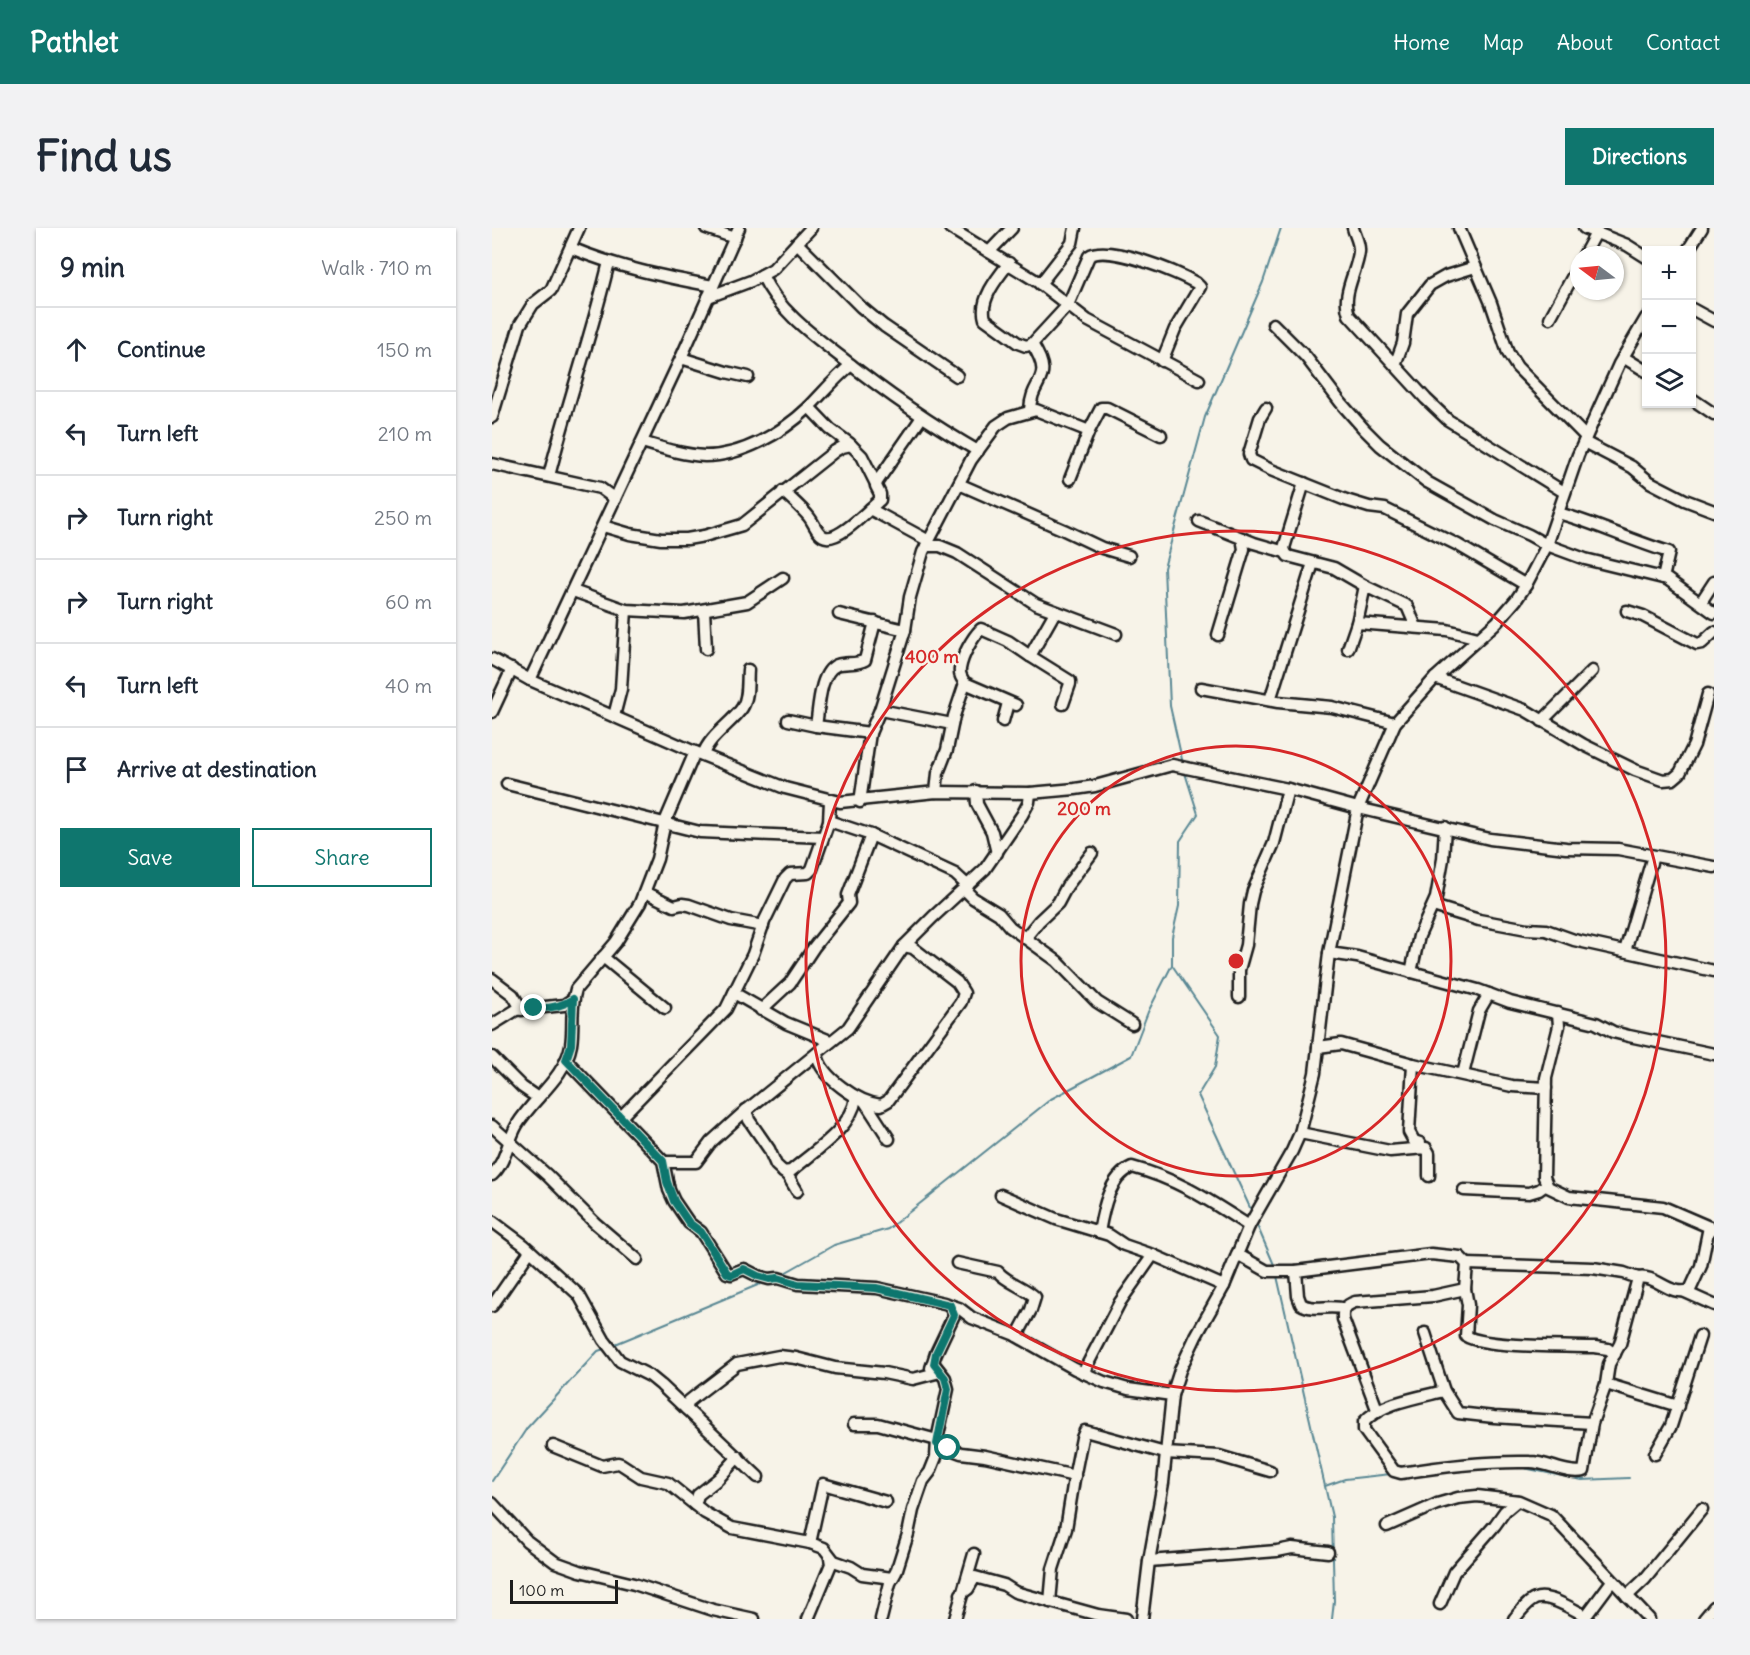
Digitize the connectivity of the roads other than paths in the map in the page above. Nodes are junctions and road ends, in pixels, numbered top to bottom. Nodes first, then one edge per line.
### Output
1 (579, 228) edge
2 (706, 228) edge
3 (811, 228) edge
4 (950, 228) edge
5 (1012, 228) edge
6 (1075, 228) edge
7 (1353, 228) edge
8 (1459, 228) edge
9 (1584, 228) edge
10 (1702, 228) edge
11 (737, 233) edge
12 (1596, 233) junction
13 (797, 243) junction
14 (1072, 243) junction
15 (1589, 246) edge
16 (1691, 246) edge
17 (571, 248) junction
18 (989, 252) junction
19 (1642, 254) edge
20 (1089, 256) junction
21 (609, 262) junction
22 (1009, 263) junction
23 (1475, 267) junction
24 (762, 274) junction
25 (1570, 281) edge
26 (1040, 284) junction
27 (713, 286) junction
28 (708, 297) junction
29 (1068, 305) junction
30 (1696, 311) edge
31 (1550, 318) dead end
32 (1714, 321) edge
33 (1272, 324) dead end
34 (1642, 326) edge
35 (1032, 344) junction
36 (1623, 357) junction
37 (681, 358) junction
38 (1162, 361) junction
39 (1395, 364) junction
40 (850, 365) junction
41 (1642, 368) edge
42 (957, 376) dead end
43 (748, 377) dead end
44 (1199, 380) dead end
45 (1696, 402) edge
46 (809, 407) junction
47 (1266, 408) dead end
48 (1030, 410) junction
49 (1714, 414) edge
50 (492, 417) edge
51 (922, 417) junction
52 (1089, 431) junction
53 (1161, 435) dead end
54 (1585, 439) junction
55 (642, 441) junction
56 (851, 445) junction
57 (978, 451) junction
58 (492, 464) edge
59 (549, 476) junction
60 (1070, 479) dead end
61 (1304, 483) junction
62 (876, 484) junction
63 (959, 484) junction
64 (783, 491) junction
65 (1564, 492) junction
66 (615, 499) junction
67 (870, 509) junction
68 (1714, 511) edge
69 (1558, 513) junction
70 (1199, 521) dead end
71 (603, 526) junction
72 (1242, 538) junction
73 (929, 540) junction
74 (1547, 545) junction
75 (1285, 552) junction
76 (1129, 556) dead end
77 (1313, 563) junction
78 (783, 578) dead end
79 (1663, 578) junction
80 (1714, 582) edge
81 (1526, 585) junction
82 (1365, 586) junction
83 (573, 591) junction
84 (1701, 602) junction
85 (626, 610) junction
86 (704, 610) junction
87 (1627, 611) dead end
88 (1055, 612) junction
89 (1714, 612) edge
90 (839, 614) dead end
91 (875, 622) junction
92 (1357, 623) junction
93 (1416, 627) junction
94 (905, 630) junction
95 (1714, 632) edge
96 (1116, 634) dead end
97 (1218, 635) dead end
98 (1478, 638) junction
99 (706, 649) dead end
100 (1348, 649) dead end
101 (1030, 656) junction
102 (492, 659) edge
103 (512, 669) junction
104 (748, 670) dead end
105 (1593, 671) dead end
106 (1435, 678) junction
107 (530, 680) junction
108 (965, 683) junction
109 (1201, 688) dead end
110 (1708, 694) dead end
111 (1270, 700) junction
112 (1063, 704) dead end
113 (880, 710) junction
114 (492, 712) edge
115 (614, 716) junction
116 (788, 720) dead end
117 (1003, 721) dead end
118 (1542, 721) junction
119 (1395, 723) junction
120 (952, 724) junction
121 (816, 726) junction
122 (870, 733) junction
123 (699, 754) junction
124 (507, 784) dead end
125 (1288, 789) junction
126 (976, 791) junction
127 (936, 792) junction
128 (1030, 793) junction
129 (830, 801) junction
130 (860, 802) junction
131 (1358, 808) junction
132 (829, 821) junction
133 (665, 824) junction
134 (1445, 827) junction
135 (871, 835) junction
136 (823, 837) junction
137 (997, 853) junction
138 (1092, 853) dead end
139 (1653, 856) junction
140 (1714, 867) edge
141 (966, 887) junction
142 (645, 892) junction
143 (1433, 906) junction
144 (763, 926) junction
145 (1026, 937) junction
146 (910, 944) junction
147 (1625, 951) junction
148 (1329, 953) junction
149 (603, 957) junction
150 (1714, 971) edge
151 (1411, 972) junction
152 (492, 979) edge
153 (734, 993) junction
154 (1489, 994) junction
155 (1239, 997) dead end
156 (573, 999) junction
157 (666, 1008) dead end
158 (522, 1010) junction
159 (761, 1010) junction
160 (1558, 1013) junction
161 (1132, 1024) dead end
162 (492, 1025) edge
163 (826, 1042) junction
164 (1318, 1047) junction
165 (817, 1054) junction
166 (1714, 1054) edge
167 (492, 1057) edge
168 (566, 1060) junction
169 (1413, 1064) junction
170 (1463, 1074) junction
171 (1546, 1088) junction
172 (538, 1098) junction
173 (861, 1100) junction
174 (746, 1110) junction
175 (621, 1117) junction
176 (492, 1126) edge
177 (1300, 1133) junction
178 (889, 1139) dead end
179 (509, 1143) junction
180 (1420, 1148) junction
181 (664, 1162) junction
182 (783, 1172) junction
183 (492, 1175) edge
184 (1429, 1176) dead end
185 (1546, 1185) junction
186 (1464, 1190) dead end
187 (797, 1191) dead end
188 (1001, 1195) dead end
189 (492, 1221) edge
190 (1249, 1226) junction
191 (1712, 1228) edge
192 (1099, 1232) junction
193 (530, 1251) junction
194 (1237, 1254) junction
195 (1153, 1255) junction
196 (637, 1259) dead end
197 (957, 1263) dead end
198 (1467, 1264) junction
199 (1296, 1271) junction
200 (1638, 1278) junction
201 (1224, 1286) junction
202 (1465, 1289) junction
203 (1685, 1292) junction
204 (1714, 1305) edge
205 (492, 1306) edge
206 (1345, 1309) junction
207 (956, 1311) junction
208 (1425, 1333) dead end
209 (1017, 1336) junction
210 (1700, 1336) dead end
211 (1615, 1354) junction
212 (937, 1368) junction
213 (1083, 1373) junction
214 (1606, 1384) junction
215 (1444, 1391) junction
216 (1172, 1395) junction
217 (1678, 1406) junction
218 (686, 1409) junction
219 (1378, 1412) junction
220 (1592, 1423) junction
221 (854, 1424) dead end
222 (937, 1442) junction
223 (553, 1446) dead end
224 (1165, 1452) junction
225 (1655, 1454) dead end
226 (738, 1457) junction
227 (1270, 1471) dead end
228 (1075, 1476) junction
229 (758, 1477) dead end
230 (1517, 1501) junction
231 (886, 1502) dead end
232 (492, 1503) edge
233 (694, 1505) junction
234 (1702, 1509) dead end
235 (1387, 1526) dead end
236 (810, 1543) junction
237 (1328, 1552) dead end
238 (974, 1554) dead end
239 (832, 1561) junction
240 (1149, 1561) junction
241 (892, 1578) junction
242 (1612, 1581) junction
243 (962, 1594) junction
244 (1627, 1596) junction
245 (1050, 1602) junction
246 (1440, 1604) dead end
247 (1714, 1607) edge
248 (712, 1615) edge
249 (1585, 1617) edge
250 (754, 1619) edge
251 (808, 1619) edge
252 (881, 1619) edge
253 (955, 1619) edge
254 (1126, 1619) edge
255 (1142, 1619) edge
256 (1514, 1619) edge
257 (1649, 1619) edge
258 (1704, 1619) edge

1 - 17 street
2 - 11 street
3 - 13 street
4 - 18 street
5 - 18 street
6 - 14 street
7 - 39 street
8 - 23 street
9 - 12 street
10 - 16 street
11 - 27 street
12 - 15 street
12 - 19 street
13 - 24 street
13 - 42 street
14 - 20 street
14 - 26 street
17 - 21 street
17 - 50 street
18 - 22 street
20 - 29 street
20 - 38 street
21 - 27 street
21 - 59 street
22 - 26 street
22 - 35 street
23 - 39 street
23 - 54 street
24 - 28 street
24 - 40 street
25 - 31 street
26 - 29 street
27 - 28 street
28 - 37 street
29 - 35 street
29 - 38 street
30 - 32 street
33 - 74 street
34 - 36 street
35 - 48 street
36 - 41 street
36 - 54 street
37 - 43 street
37 - 55 street
38 - 44 street
39 - 65 street
40 - 46 street
40 - 51 street
45 - 49 street
46 - 55 street
46 - 56 street
47 - 61 street
48 - 52 street
48 - 57 street
51 - 57 street
51 - 62 street
52 - 53 street
52 - 60 street
54 - 65 street
54 - 68 street
55 - 66 street
56 - 62 street
56 - 64 street
57 - 63 street
58 - 59 street
59 - 66 street
61 - 75 street
61 - 81 street
62 - 67 street
63 - 73 street
63 - 76 street
64 - 67 street
64 - 71 street
65 - 69 street
66 - 71 street
67 - 73 street
69 - 74 street
69 - 79 street
70 - 72 street
71 - 83 street
72 - 75 street
72 - 97 street
73 - 88 street
73 - 94 street
74 - 79 street
74 - 81 street
75 - 77 street
77 - 82 street
77 - 111 street
78 - 86 street
79 - 84 street
80 - 84 street
81 - 98 street
82 - 92 street
82 - 93 street
83 - 85 street
83 - 107 street
84 - 89 street
85 - 86 street
85 - 115 street
86 - 99 street
87 - 95 street
88 - 96 street
88 - 101 street
90 - 91 street
91 - 94 street
91 - 121 street
92 - 93 street
92 - 100 street
93 - 98 street
94 - 113 street
98 - 106 street
101 - 108 street
101 - 112 street
102 - 103 street
103 - 107 street
103 - 114 street
104 - 123 street
105 - 118 street
106 - 118 street
106 - 119 street
107 - 115 street
108 - 117 street
108 - 120 street
109 - 111 street
110 - 118 street
111 - 119 street
113 - 120 street
113 - 122 street
115 - 123 street
116 - 121 street
119 - 131 street
120 - 127 street
121 - 122 street
122 - 130 street
123 - 129 street
123 - 133 street
124 - 133 street
125 - 128 street
125 - 131 street
125 - 155 street
126 - 127 street
126 - 128 street
126 - 137 street
127 - 130 street
128 - 137 street
129 - 130 street
129 - 132 street
131 - 134 street
131 - 148 street
132 - 135 street
132 - 136 street
133 - 136 street
133 - 142 street
134 - 139 street
134 - 143 street
135 - 141 street
135 - 159 street
136 - 144 street
137 - 141 street
138 - 145 street
139 - 140 street
139 - 147 street
141 - 145 street
141 - 146 street
142 - 144 street
142 - 149 street
143 - 147 street
143 - 151 street
144 - 153 street
145 - 161 street
146 - 163 street
146 - 173 street
147 - 150 street
148 - 151 street
148 - 164 street
149 - 156 street
149 - 157 street
151 - 154 street
152 - 158 street
153 - 159 street
153 - 175 street
154 - 160 street
154 - 170 street
156 - 158 street
156 - 168 street
158 - 162 street
159 - 163 street
160 - 166 street
160 - 171 street
163 - 165 street
164 - 169 street
164 - 177 street
165 - 173 street
165 - 174 street
167 - 172 street
168 - 172 street
168 - 175 street
169 - 170 street
169 - 180 street
170 - 171 street
171 - 185 street
172 - 179 street
173 - 178 street
173 - 182 street
174 - 181 street
174 - 182 street
175 - 181 street
176 - 179 street
177 - 180 street
177 - 190 street
179 - 183 street
179 - 196 street
180 - 184 street
181 - 207 street
182 - 187 street
185 - 186 street
185 - 191 street
188 - 192 street
189 - 193 street
190 - 192 street
190 - 194 street
191 - 203 street
192 - 195 street
193 - 205 street
193 - 218 street
194 - 199 street
194 - 201 street
195 - 201 street
195 - 213 street
197 - 209 street
198 - 199 street
198 - 200 street
198 - 202 street
199 - 206 street
200 - 203 street
200 - 211 street
201 - 216 street
202 - 206 street
202 - 211 street
203 - 204 street
206 - 219 street
207 - 209 street
207 - 212 street
208 - 215 street
209 - 213 street
210 - 217 street
211 - 214 street
212 - 218 street
212 - 222 street
213 - 216 street
214 - 217 street
214 - 220 street
215 - 219 street
215 - 220 street
216 - 224 street
217 - 225 street
218 - 226 street
219 - 220 street
221 - 222 street
222 - 228 street
222 - 241 street
223 - 233 street
224 - 227 street
224 - 228 street
224 - 240 street
226 - 229 street
226 - 233 street
228 - 245 street
230 - 235 street
230 - 242 street
230 - 246 street
231 - 236 street
232 - 248 street
233 - 236 street
234 - 244 street
236 - 239 street
237 - 240 street
238 - 243 street
239 - 241 street
239 - 251 street
240 - 255 street
241 - 252 street
242 - 244 street
242 - 249 street
243 - 245 street
243 - 253 street
244 - 257 street
245 - 254 street
247 - 258 street
248 - 250 street
249 - 256 street

